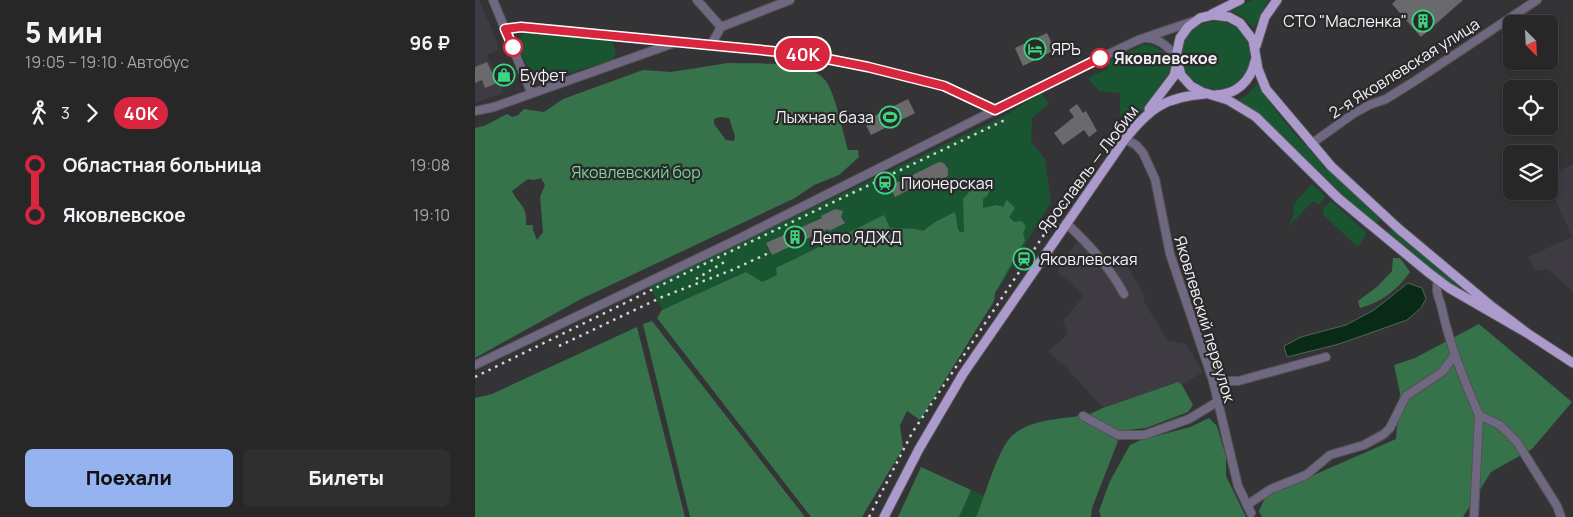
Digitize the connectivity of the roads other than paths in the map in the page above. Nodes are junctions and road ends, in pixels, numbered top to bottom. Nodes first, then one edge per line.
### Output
1 (493, 0) edge
2 (697, 0) edge
3 (790, 0) edge
4 (1240, 0) edge
5 (1277, 0) edge
6 (1537, 0) edge
7 (1203, 18) junction
8 (721, 27) junction
9 (505, 29) junction
10 (1138, 40) junction
11 (678, 42) junction
12 (711, 45) junction
13 (1256, 54) junction
14 (1177, 62) junction
15 (531, 92) junction
16 (1210, 94) junction
17 (995, 110) junction
18 (475, 111) edge
19 (1139, 121) junction
20 (1125, 139) junction
21 (1311, 144) junction
22 (1066, 223) junction
23 (1438, 280) junction
24 (1124, 294) dead end
25 (1527, 333) junction
26 (1454, 356) junction
27 (1326, 357) dead end
28 (1573, 362) edge
29 (475, 365) edge
30 (1213, 381) junction
31 (1217, 402) junction
32 (1479, 415) junction
33 (1083, 416) dead end
34 (1247, 505) junction
35 (1251, 513) dead end
36 (884, 517) edge
37 (1474, 517) edge
38 (1561, 517) edge

1 - 9 street
2 - 8 street
3 - 8 street
4 - 7 main road
5 - 13 main road
6 - 21 street, 2-я Яковлевская улица
7 - 10 street
7 - 13 main road
7 - 14 main road
8 - 12 street
9 - 11 street
9 - 15 street
10 - 14 street
10 - 17 street
11 - 12 street
11 - 15 street
12 - 17 street
13 - 16 main road
13 - 21 main road
14 - 16 main road
14 - 19 main road
15 - 18 street
16 - 19 main road, Ярославль — Любим
16 - 23 main road
17 - 29 street
19 - 20 main road, Ярославль — Любим
20 - 22 main road, Ярославль — Любим
20 - 30 street, Яковлевский переулок
21 - 25 main road
22 - 24 street
22 - 36 main road, Ярославль — Любим
23 - 25 main road
23 - 26 street
25 - 28 main road
26 - 32 street
26 - 34 street
27 - 30 street
30 - 31 street, Яковлевский переулок
31 - 33 street
31 - 34 street, Яковлевский переулок
32 - 37 street
32 - 38 street
34 - 35 street, Яковлевский переулок

